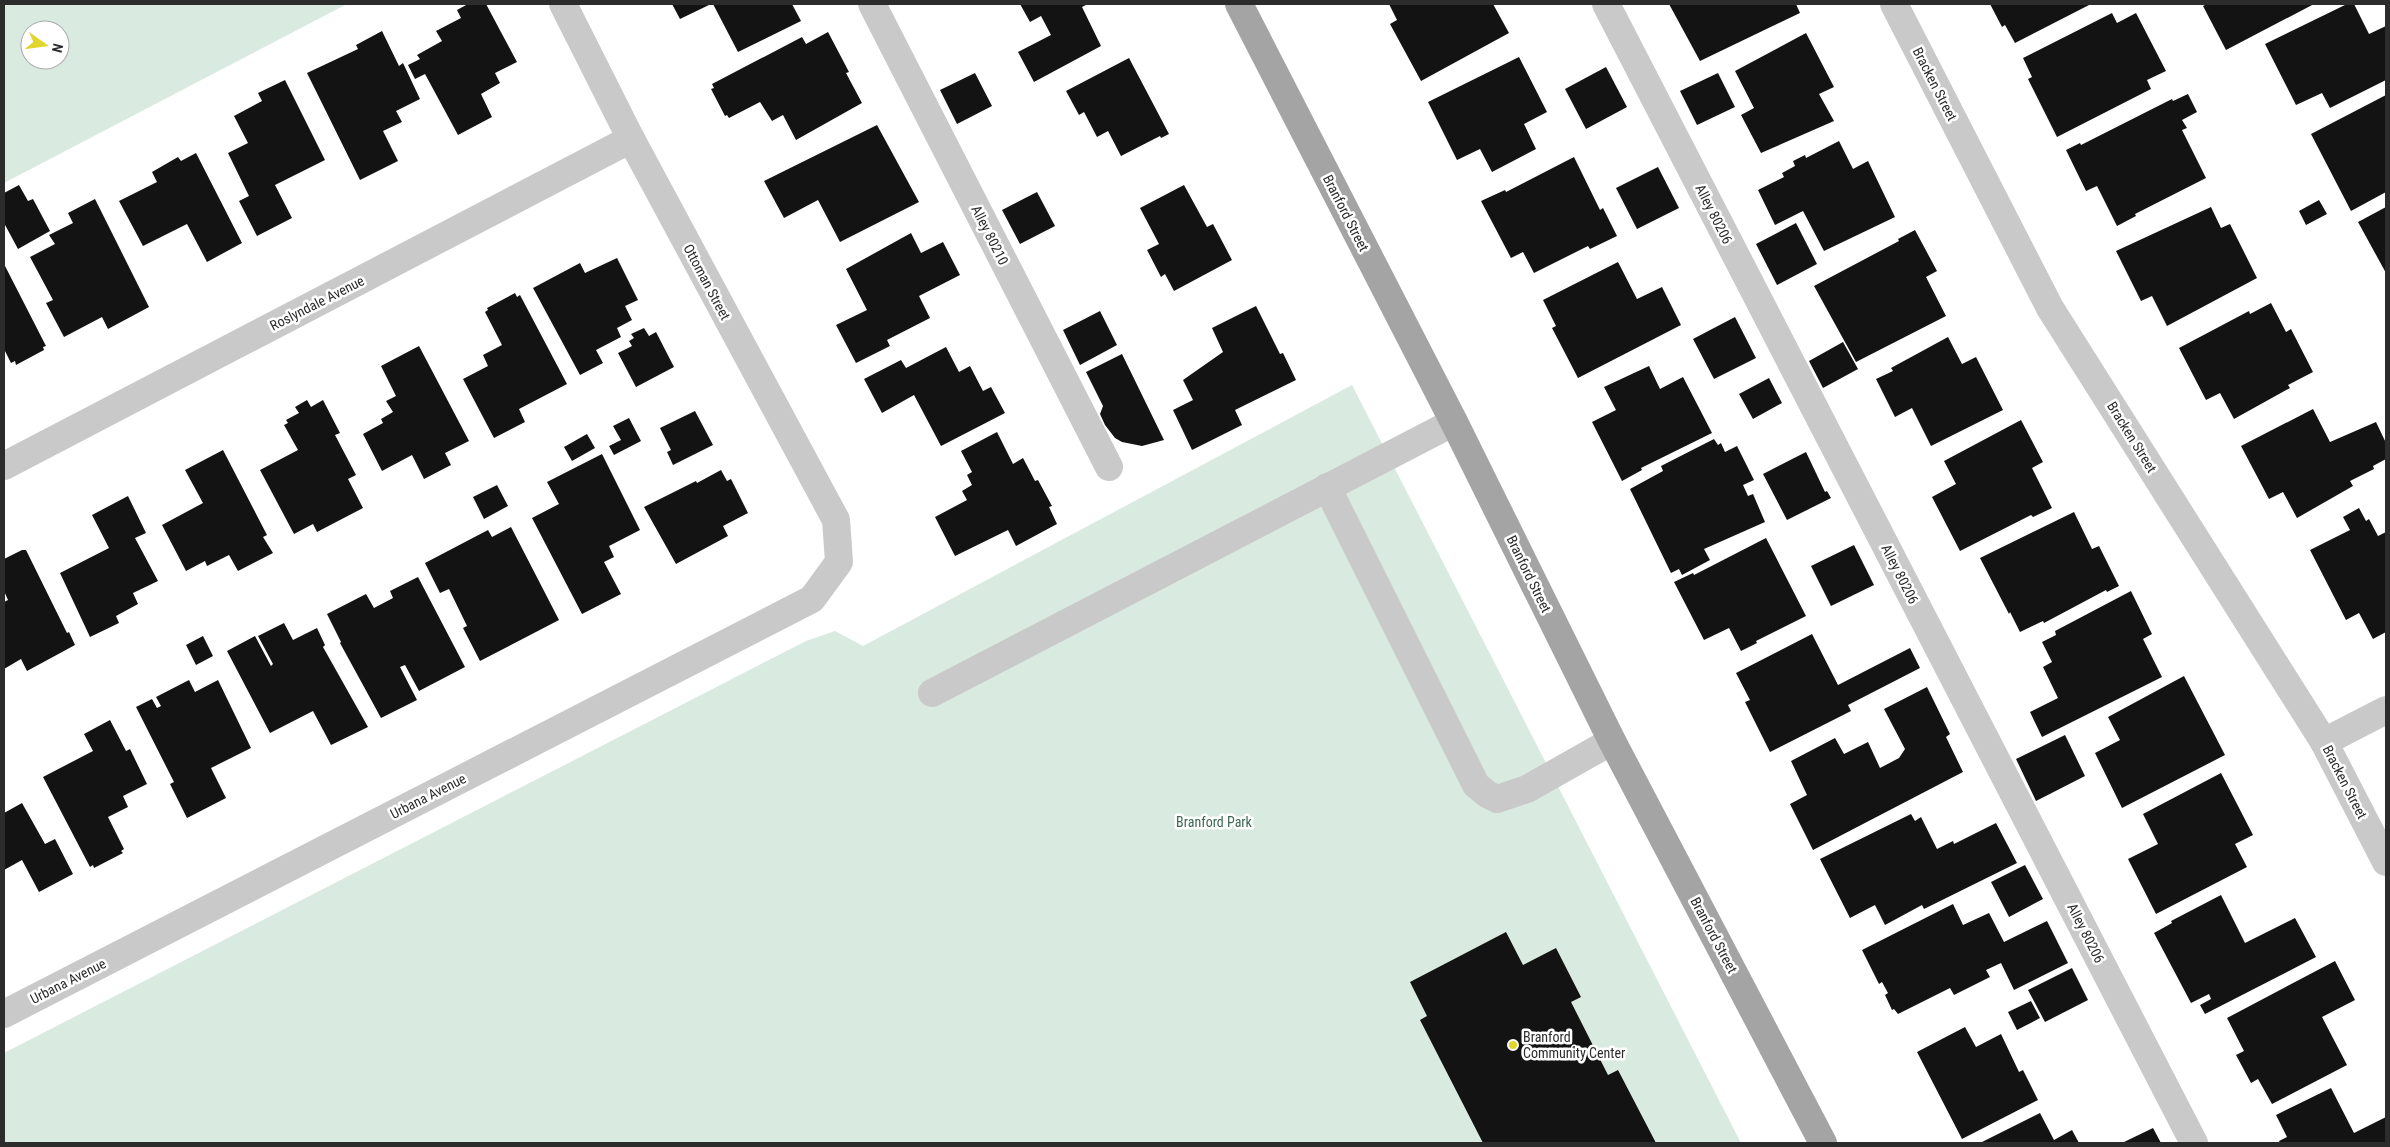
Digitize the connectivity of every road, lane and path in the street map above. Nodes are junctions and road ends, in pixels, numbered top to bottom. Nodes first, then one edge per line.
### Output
1 (563, 4) edge
2 (872, 4) edge
3 (1239, 4) edge
4 (1606, 4) edge
5 (1894, 4) edge
6 (631, 139) junction
7 (1454, 422) junction
8 (4, 466) edge
9 (1109, 467) dead end
10 (1327, 487) junction
11 (839, 562) joint
12 (932, 693) dead end
13 (2386, 710) edge
14 (1612, 740) junction
15 (2324, 742) junction
16 (2386, 862) edge
17 (4, 1014) edge
18 (1823, 1143) edge
19 (2194, 1143) edge

1 - 6 street, Ottoman Street
2 - 9 street, Alley 80210
3 - 7 main road, Branford Street
4 - 19 street, Alley 80206
5 - 15 street, Bracken Street
6 - 8 street, Roslyndale Avenue
6 - 11 street, Ottoman Street
7 - 10 street
7 - 14 main road, Branford Street
10 - 12 street
10 - 14 street
11 - 17 street, Urbana Avenue
13 - 15 street
14 - 18 main road, Branford Street
15 - 16 street, Bracken Street

